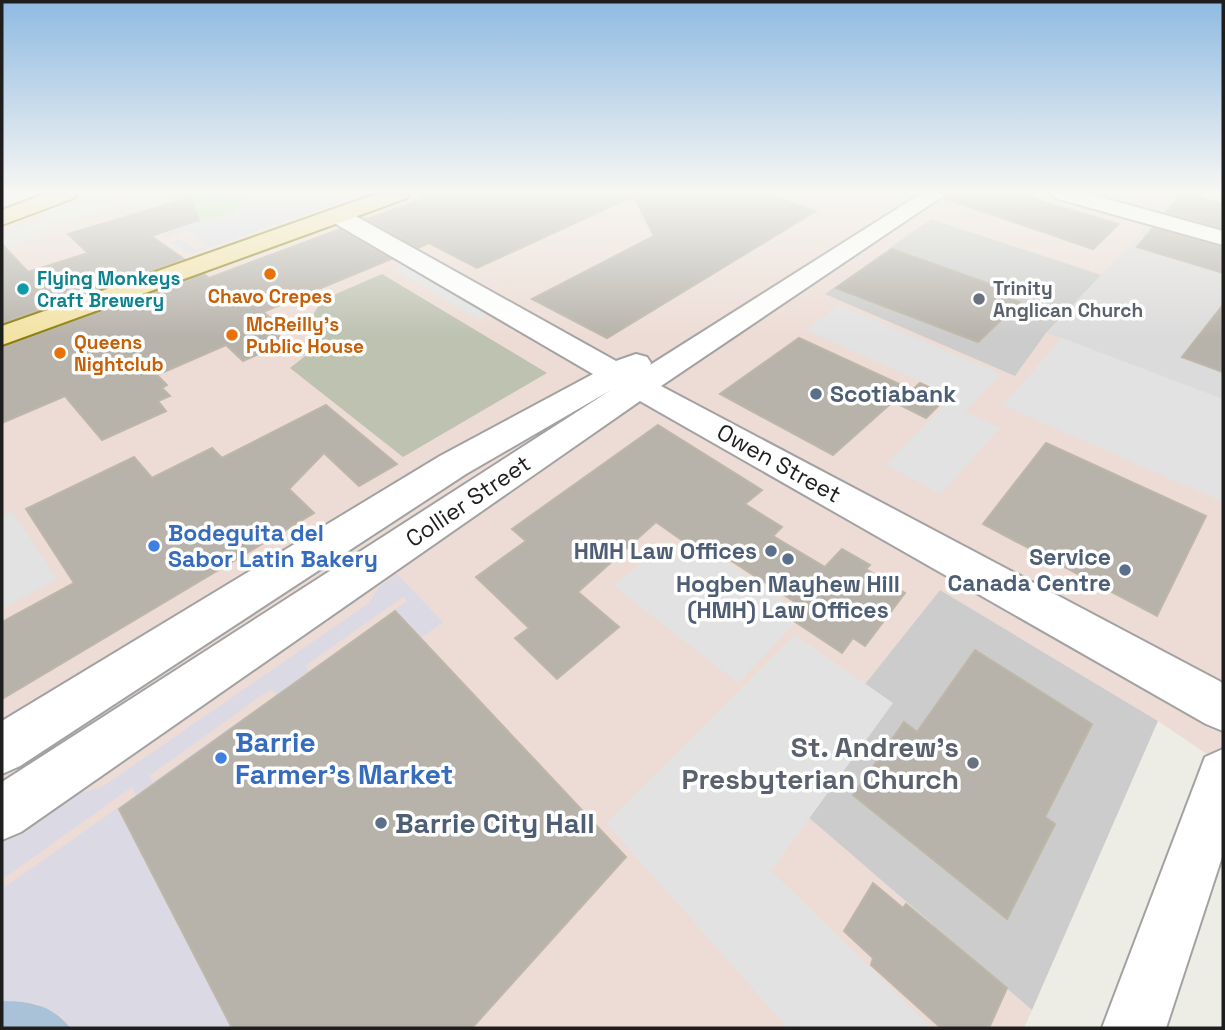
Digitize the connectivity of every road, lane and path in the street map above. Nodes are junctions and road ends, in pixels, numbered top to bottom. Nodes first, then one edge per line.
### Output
1 (265, 241) edge
2 (383, 241) edge
3 (830, 241) edge
4 (857, 241) edge
5 (2, 336) edge
6 (628, 381) junction
7 (1223, 708) edge
8 (2, 749) edge
9 (1223, 775) edge
10 (2, 813) edge
11 (1134, 1028) edge

1 - 5 main road
2 - 6 street, Owen Street
3 - 6 street, Collier Street
4 - 6 street, Collier Street
6 - 7 street, Owen Street
6 - 8 street, Collier Street
6 - 10 street, Collier Street
9 - 11 street

